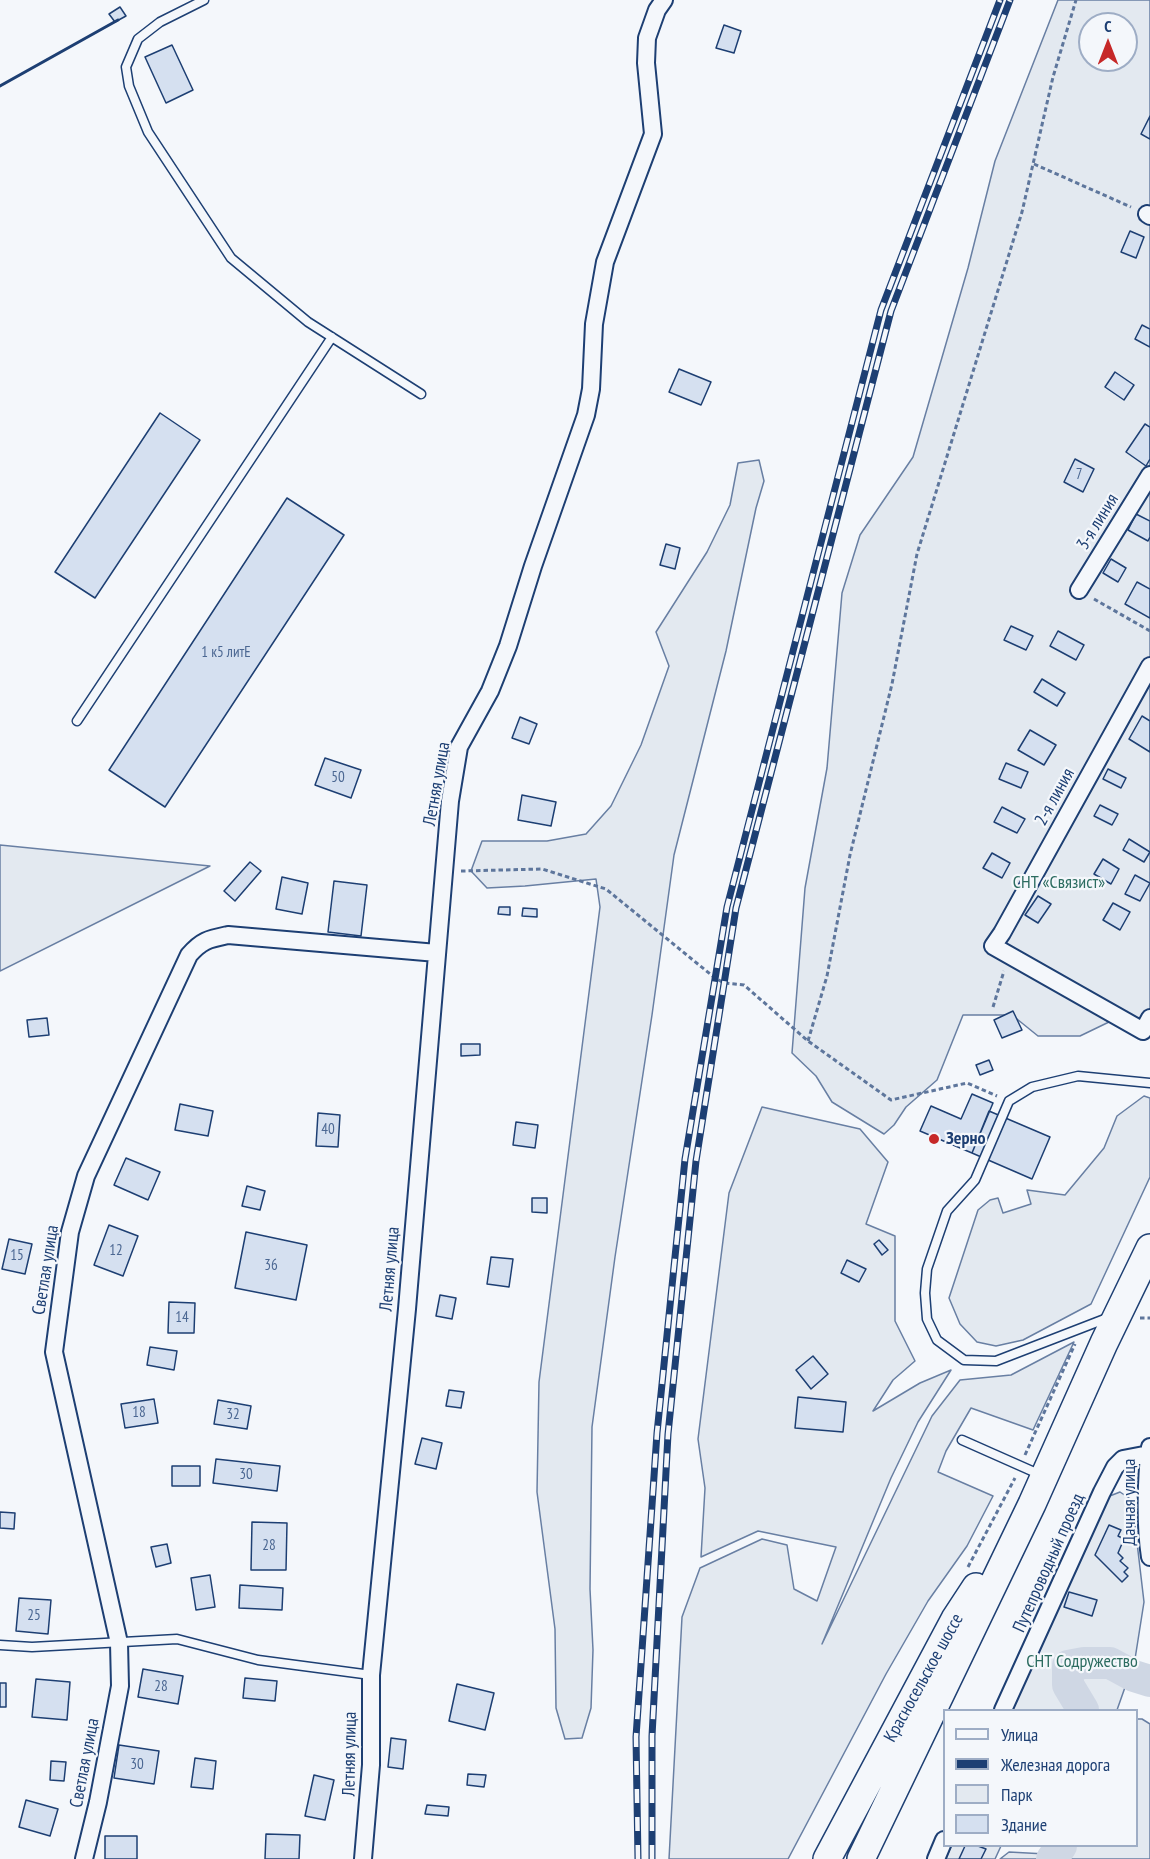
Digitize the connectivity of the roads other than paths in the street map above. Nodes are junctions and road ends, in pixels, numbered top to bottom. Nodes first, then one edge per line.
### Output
1 (204, 0) edge
2 (664, 0) edge
3 (332, 337) junction
4 (421, 394) dead end
5 (1150, 475) edge
6 (1079, 590) road end
7 (1150, 666) edge
8 (78, 722) dead end
9 (437, 953) junction
10 (1146, 1024) edge
11 (1150, 1083) edge
12 (1149, 1254) edge
13 (1118, 1314) junction
14 (962, 1440) dead end
15 (1149, 1458) edge
16 (1033, 1472) junction
17 (1032, 1504) junction
18 (1150, 1557) edge
19 (119, 1643) junction
20 (0, 1645) edge
21 (371, 1675) junction
22 (1003, 1709) edge
23 (943, 1844) edge
24 (84, 1859) edge
25 (363, 1859) edge
26 (827, 1859) edge
27 (861, 1859) edge
28 (936, 1859) edge

1 - 3 lane
2 - 9 street, Летняя улица
3 - 4 lane
3 - 8 lane
5 - 6 street, 3-я линия
7 - 10 street, 2-я линия
9 - 19 street, Светлая улица
9 - 21 street, Летняя улица
11 - 13 lane
12 - 13 highway, Красносельское шоссе
13 - 16 highway, Красносельское шоссе
14 - 16 lane
15 - 18 street, Дачная улица
15 - 22 street, Путепроводный проезд
16 - 17 highway, Красносельское шоссе
17 - 26 highway, Красносельское шоссе
17 - 27 highway, Красносельское шоссе
19 - 20 lane
19 - 21 lane
19 - 24 street, Светлая улица
21 - 25 street, Летняя улица
23 - 28 street

